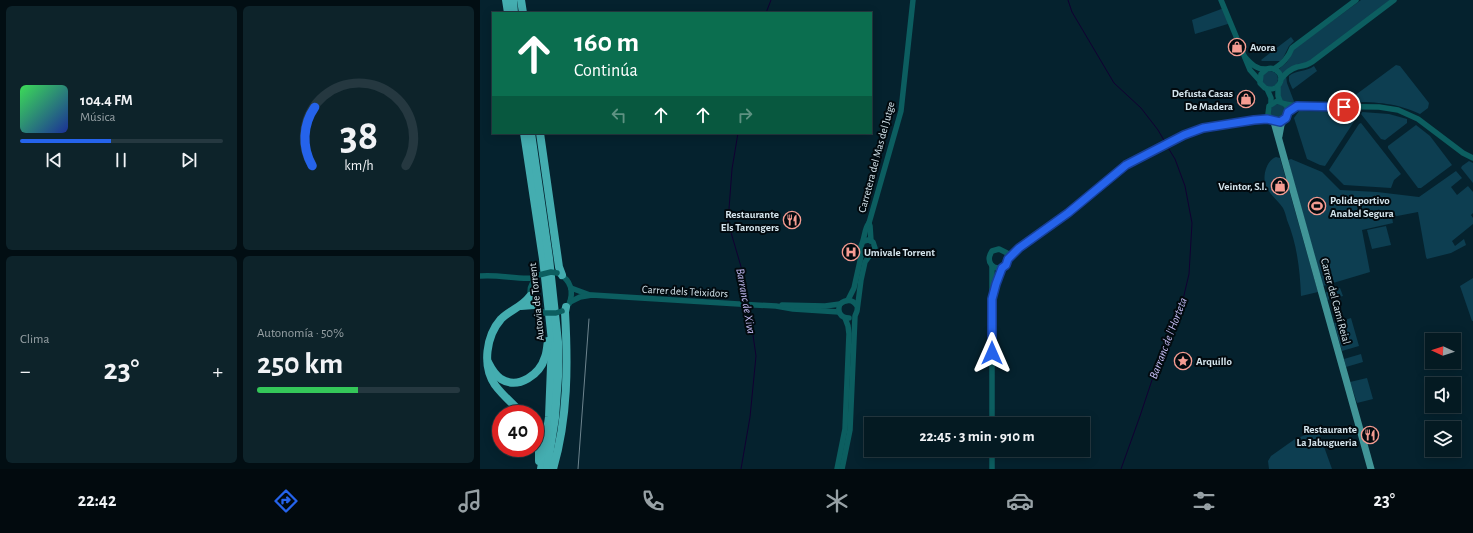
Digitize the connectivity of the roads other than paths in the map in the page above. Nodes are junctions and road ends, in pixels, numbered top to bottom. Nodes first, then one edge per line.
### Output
1 (506, 0) edge
2 (513, 0) edge
3 (521, 0) edge
4 (912, 0) edge
5 (1221, 0) edge
6 (1356, 0) edge
7 (1394, 0) edge
8 (508, 12) edge
9 (514, 12) edge
10 (523, 12) edge
11 (1245, 57) junction
12 (1267, 69) junction
13 (1274, 69) junction
14 (1281, 79) junction
15 (1259, 80) junction
16 (1278, 86) junction
17 (1267, 89) junction
18 (1282, 103) junction
19 (1271, 104) junction
20 (1297, 106) junction
21 (1268, 111) junction
22 (1288, 112) junction
23 (1254, 120) junction
24 (1273, 121) junction
25 (1283, 121) junction
26 (524, 134) edge
27 (531, 134) edge
28 (540, 134) edge
29 (1279, 138) junction
30 (1473, 158) edge
31 (533, 197) junction
32 (869, 223) junction
33 (864, 241) junction
34 (871, 241) junction
35 (1019, 248) junction
36 (1004, 250) junction
37 (862, 252) junction
38 (869, 254) junction
39 (1008, 259) junction
40 (992, 266) junction
41 (1002, 268) junction
42 (560, 274) junction
43 (480, 276) edge
44 (537, 277) junction
45 (522, 279) junction
46 (571, 288) junction
47 (530, 293) junction
48 (592, 295) junction
49 (992, 299) junction
50 (848, 300) junction
51 (840, 304) junction
52 (521, 306) junction
53 (534, 306) junction
54 (776, 306) junction
55 (857, 306) junction
56 (566, 307) junction
57 (839, 312) junction
58 (855, 316) junction
59 (845, 318) junction
60 (488, 362) junction
61 (514, 405) edge
62 (992, 417) edge
63 (539, 457) edge
64 (992, 457) edge
65 (538, 469) edge
66 (541, 469) edge
67 (547, 469) edge
68 (553, 469) edge
69 (837, 469) edge
70 (842, 469) edge
71 (992, 469) edge
72 (1371, 469) edge

1 - 8 highway
2 - 9 highway
3 - 10 highway
4 - 32 street, Carretera del Mas del Jutge
5 - 11 street
6 - 13 street
7 - 14 street
11 - 12 street
11 - 15 street
12 - 13 street
12 - 15 street
13 - 14 street
14 - 16 street
15 - 17 street
16 - 17 street
16 - 18 street
17 - 19 street
18 - 19 street
18 - 20 street
18 - 22 street
19 - 21 street
20 - 22 street
20 - 30 street
21 - 23 street
21 - 24 street
22 - 25 street
23 - 24 street
23 - 35 street
24 - 25 street
24 - 29 main road, Carrer del Camí Reial
25 - 29 main road, Carrer del Camí Reial
26 - 31 highway, Autovia de Torrent
27 - 67 highway, Autovia de Torrent
28 - 42 highway
29 - 72 main road, Carrer del Camí Reial
31 - 60 highway
31 - 66 highway, Autovia de Torrent
32 - 33 street, Carretera del Mas del Jutge
32 - 34 street, Carretera del Mas del Jutge
33 - 34 street
33 - 37 street
34 - 38 street
35 - 36 street
35 - 39 street
36 - 39 street
36 - 40 street
37 - 38 street
37 - 50 street
38 - 55 street
39 - 41 street
40 - 41 street
40 - 49 street
41 - 49 street
42 - 44 street, bridge
42 - 46 street
43 - 45 street
44 - 45 street
44 - 47 street
45 - 47 street
46 - 48 street, Carrer dels Teixidors
46 - 56 street
47 - 52 highway
47 - 53 street
48 - 54 street, Carrer dels Teixidors
48 - 56 street, Carrer dels Teixidors
49 - 62 street
50 - 51 street
50 - 55 street
51 - 54 street, Carrer dels Teixidors
51 - 57 street
52 - 53 highway
52 - 60 highway
53 - 56 street, bridge
54 - 57 street, Carrer dels Teixidors
55 - 58 street
56 - 68 highway
57 - 59 street
58 - 59 street
58 - 70 street
59 - 69 street
60 - 61 highway
63 - 65 highway
64 - 71 street

